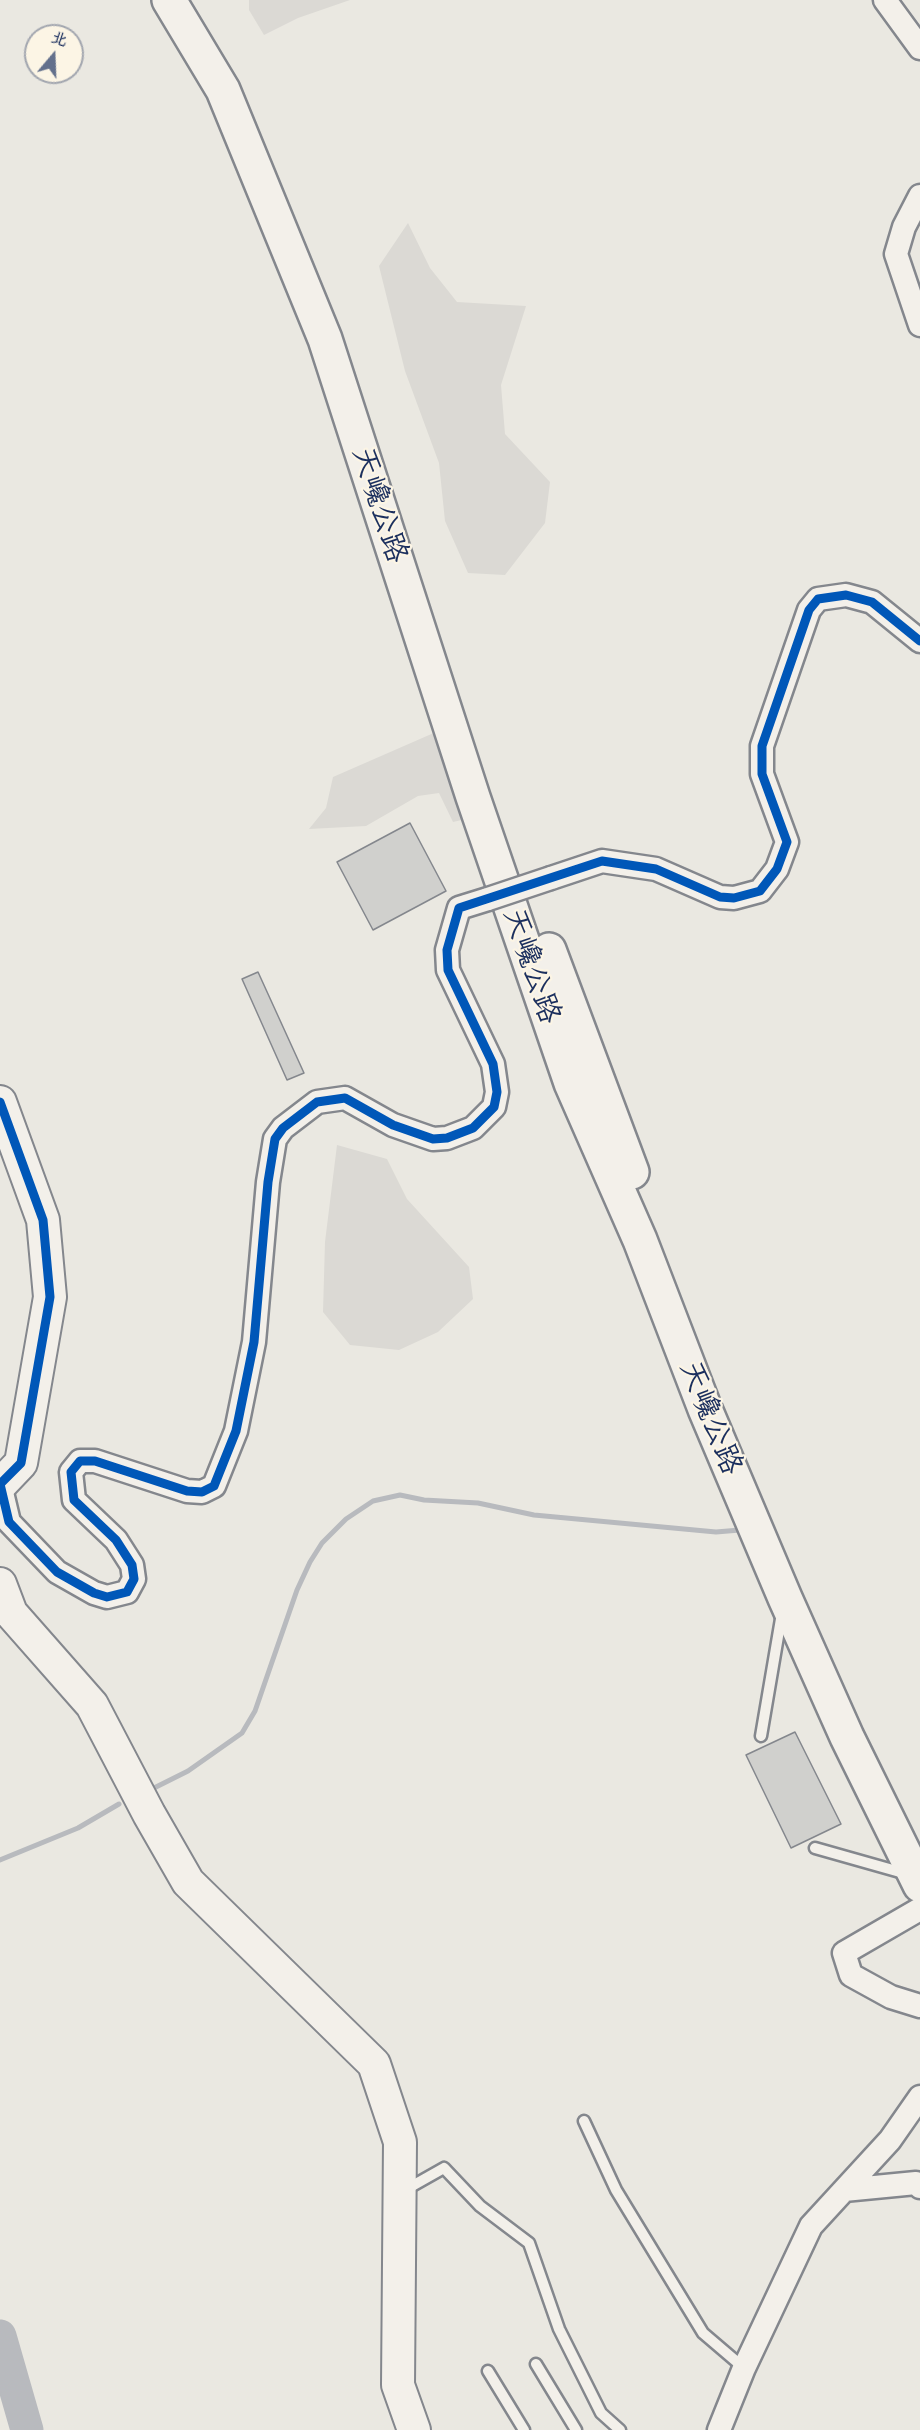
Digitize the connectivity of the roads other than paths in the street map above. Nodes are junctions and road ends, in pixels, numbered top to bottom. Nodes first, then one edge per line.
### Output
1 (169, 0) edge
2 (193, 0) edge
3 (885, 0) edge
4 (920, 48) edge
5 (920, 196) edge
6 (920, 326) edge
7 (920, 641) edge
8 (0, 1102) edge
9 (0, 1485) edge
10 (0, 1584) edge
11 (785, 1598) junction
12 (761, 1736) dead end
13 (814, 1848) dead end
14 (918, 1871) edge
15 (920, 1909) edge
16 (920, 2006) edge
17 (920, 2097) edge
18 (584, 2121) dead end
19 (920, 2187) edge
20 (844, 2190) junction
21 (399, 2193) junction
22 (536, 2364) dead end
23 (744, 2368) junction
24 (488, 2371) dead end
25 (414, 2430) edge
26 (524, 2430) edge
27 (576, 2430) edge
28 (620, 2430) edge
29 (719, 2430) edge

1 - 11 highway, 天巉公路
2 - 14 highway, 天巉公路
3 - 4 street
5 - 6 street
7 - 9 street, bridge
8 - 9 street
10 - 21 street
11 - 12 lane
11 - 14 highway, 天巉公路
13 - 14 lane
15 - 16 street
17 - 20 street
18 - 23 lane
19 - 20 street
20 - 23 street
21 - 25 street
21 - 28 lane
22 - 27 lane
23 - 29 street
24 - 26 lane

